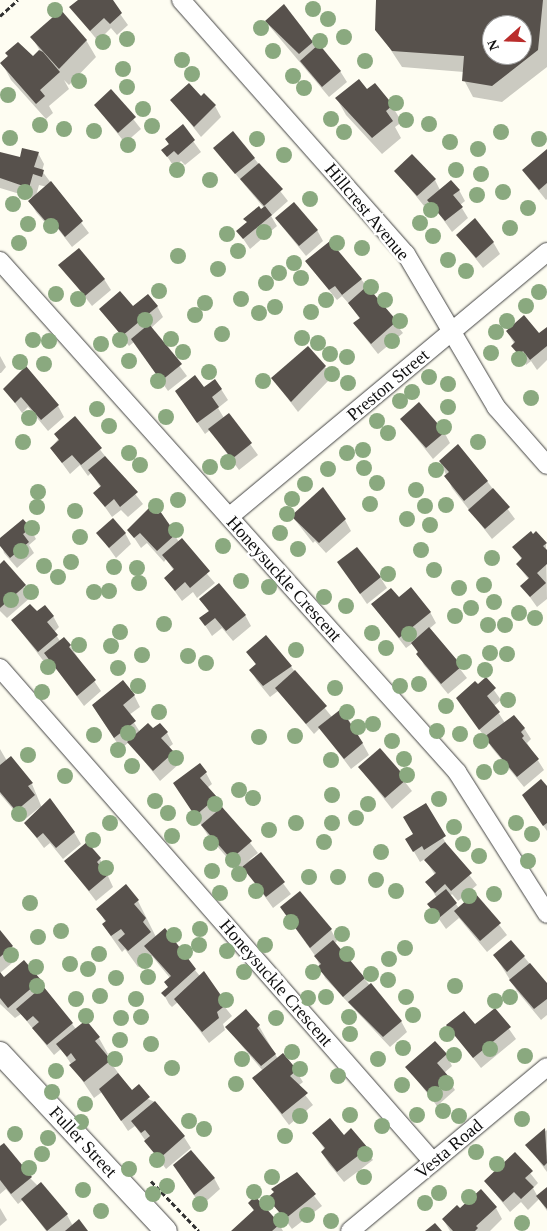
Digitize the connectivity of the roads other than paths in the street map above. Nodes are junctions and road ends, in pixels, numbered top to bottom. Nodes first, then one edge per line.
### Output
1 (181, 0) edge
2 (547, 252) edge
3 (0, 261) edge
4 (452, 332) junction
5 (547, 465) edge
6 (229, 517) junction
7 (0, 668) edge
8 (547, 914) edge
9 (0, 1054) edge
10 (547, 1067) edge
11 (433, 1162) junction
12 (166, 1231) edge
13 (350, 1231) edge

1 - 4 street, Hillcrest Avenue
2 - 4 street, Preston Street
3 - 6 street, Honeysuckle Crescent
4 - 5 street, Hillcrest Avenue
4 - 6 street, Preston Street
6 - 8 street, Honeysuckle Crescent
7 - 11 street, Honeysuckle Crescent
9 - 12 street, Fuller Street
10 - 11 street, Vesta Road
11 - 13 street, Vesta Road

